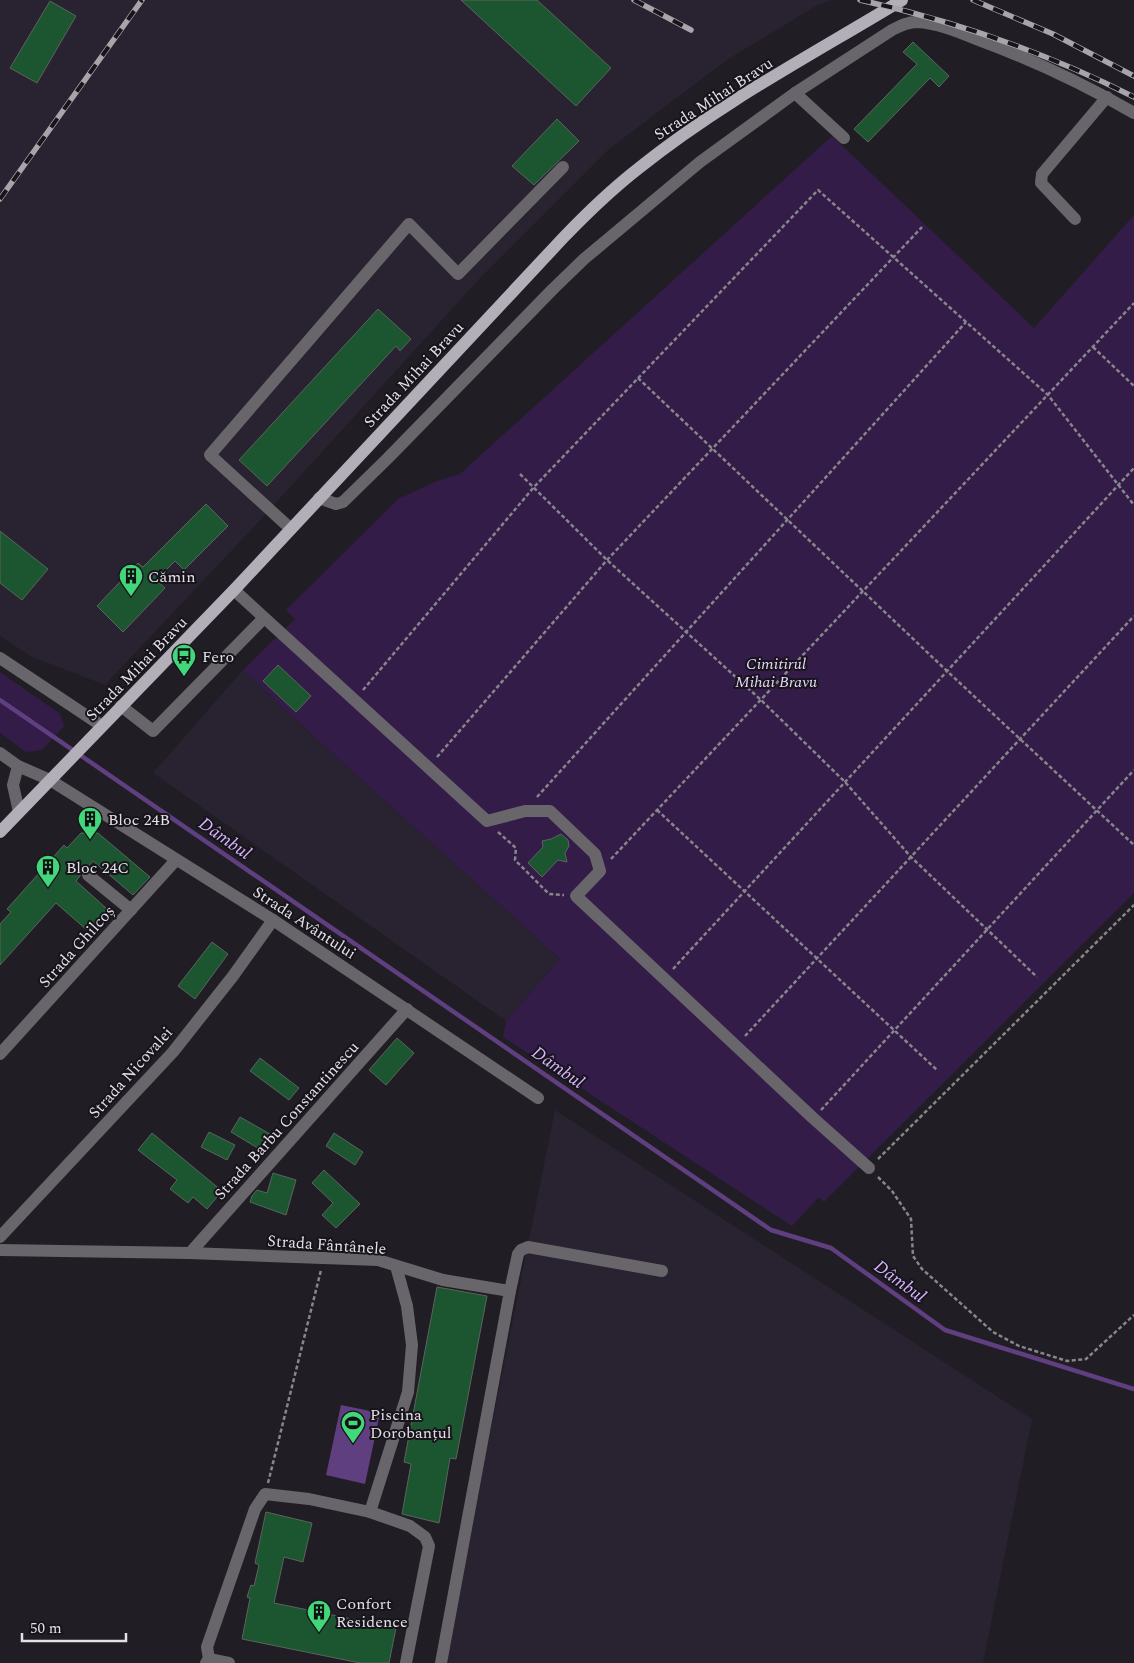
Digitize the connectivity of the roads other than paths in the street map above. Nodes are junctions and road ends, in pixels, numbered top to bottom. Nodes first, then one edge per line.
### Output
1 (902, 0) edge
2 (795, 93) junction
3 (1107, 97) junction
4 (1134, 113) edge
5 (844, 138) dead end
6 (563, 167) dead end
7 (1076, 219) dead end
8 (320, 498) junction
9 (290, 529) junction
10 (234, 590) junction
11 (264, 618) junction
12 (0, 658) edge
13 (121, 706) junction
14 (102, 726) junction
15 (0, 753) edge
16 (18, 766) junction
17 (50, 780) junction
18 (19, 812) junction
19 (0, 832) edge
20 (176, 860) junction
21 (88, 875) dead end
22 (131, 910) junction
23 (273, 920) junction
24 (407, 1009) junction
25 (0, 1054) edge
26 (538, 1098) dead end
27 (869, 1168) road end
28 (0, 1237) edge
29 (0, 1250) edge
30 (190, 1253) junction
31 (396, 1266) junction
32 (662, 1271) dead end
33 (510, 1291) junction
34 (370, 1512) junction
35 (208, 1661) edge
36 (229, 1663) edge
37 (406, 1663) edge
38 (441, 1663) edge

1 - 8 main road, Strada Mihai Bravu
2 - 3 street
2 - 5 street
2 - 8 street
3 - 4 street
3 - 7 street
6 - 9 street
8 - 9 main road, Strada Mihai Bravu
9 - 10 main road, Strada Mihai Bravu
10 - 11 street
10 - 13 main road, Strada Mihai Bravu
11 - 13 street
11 - 27 street
12 - 14 street
13 - 14 main road, Strada Mihai Bravu
14 - 17 main road, Strada Mihai Bravu
15 - 16 street, Strada Avântului
16 - 17 street, Strada Avântului
16 - 18 street
17 - 18 main road, Strada Mihai Bravu
17 - 20 street, Strada Avântului
18 - 19 main road, Strada Mihai Bravu
20 - 22 street, Strada Ghilcoș
20 - 23 street, Strada Avântului
21 - 22 street
22 - 25 street, Strada Ghilcoș
23 - 24 street, Strada Avântului
23 - 28 street, Strada Nicovalei
24 - 26 street, Strada Avântului
24 - 30 street, Strada Barbu Constantinescu
29 - 30 street, Strada Fântânele
30 - 31 street, Strada Fântânele
31 - 33 street, Strada Fântânele
31 - 34 street
32 - 33 street
33 - 38 street
34 - 35 street
34 - 37 street
35 - 36 street

